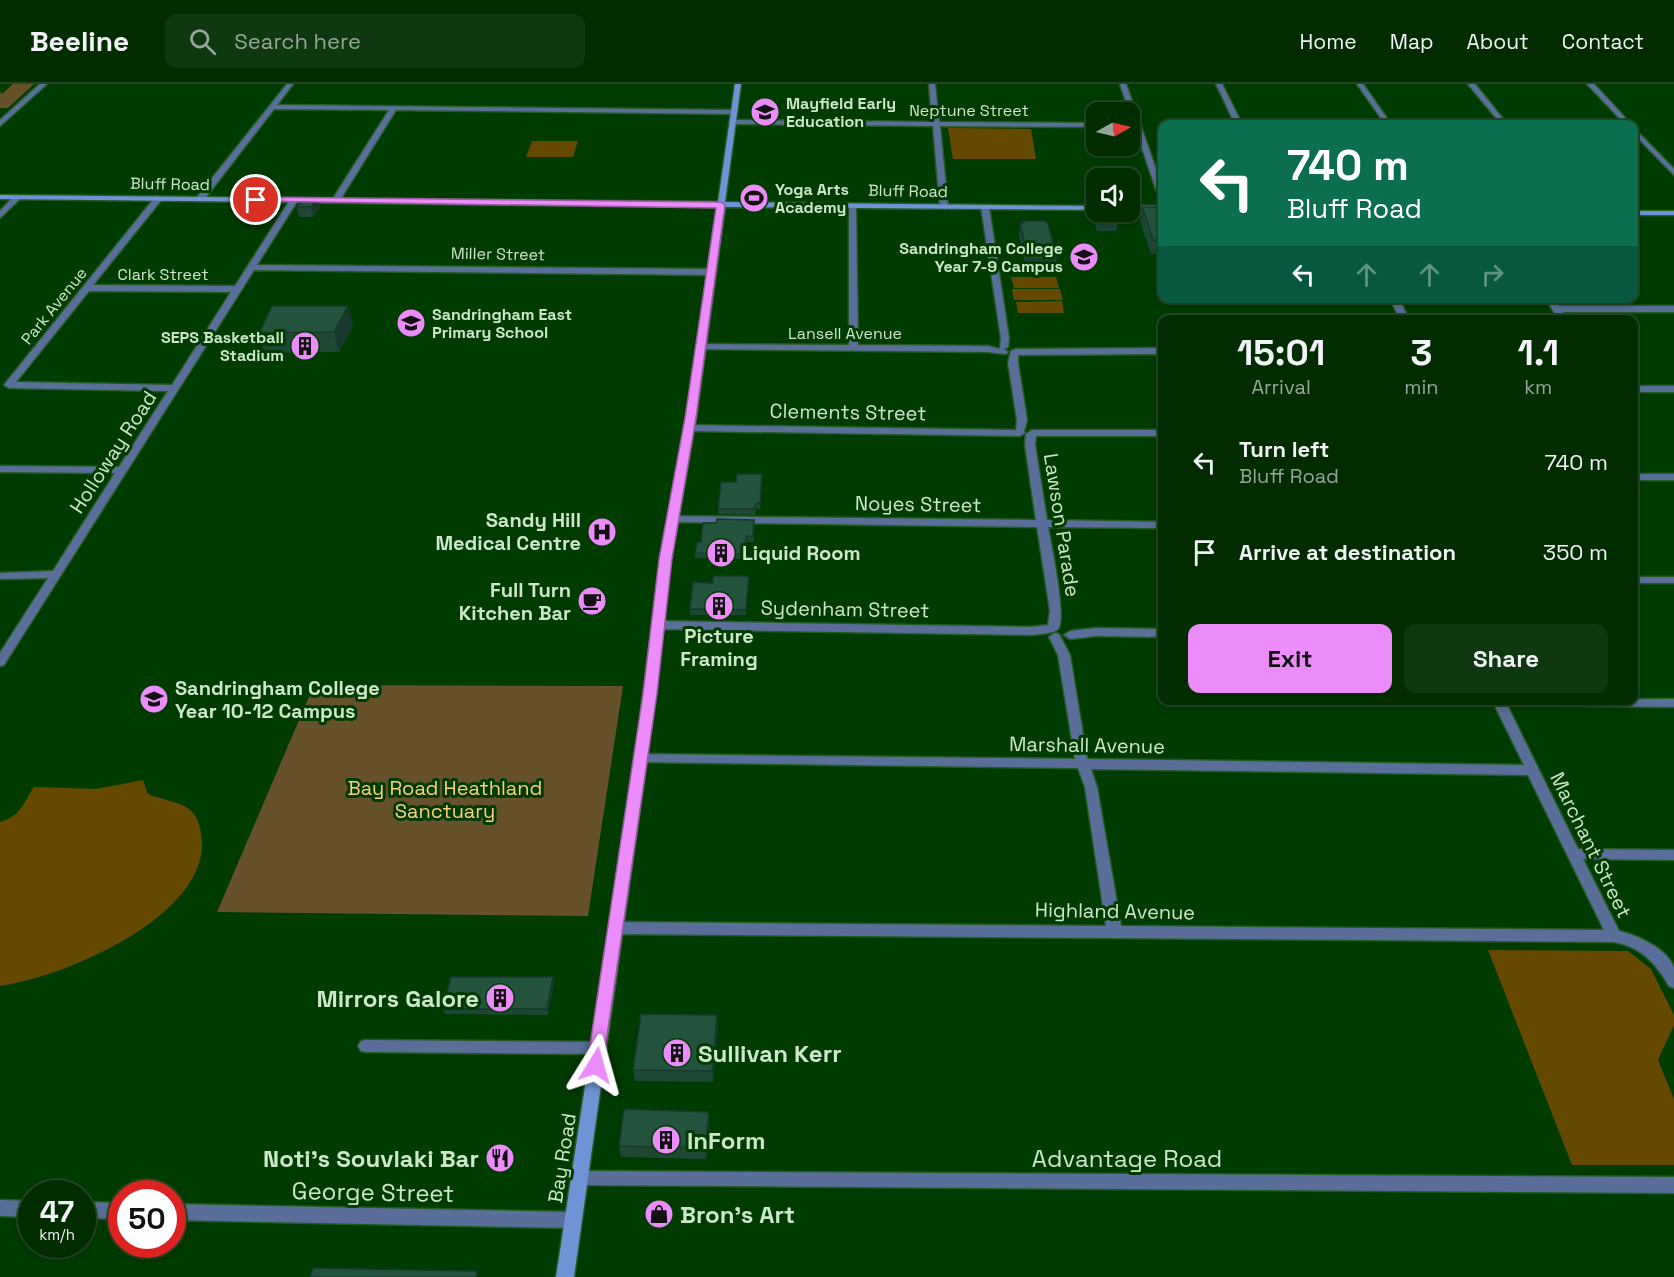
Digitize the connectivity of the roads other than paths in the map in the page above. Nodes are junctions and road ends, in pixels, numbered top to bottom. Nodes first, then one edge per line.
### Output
1 (44, 84) edge
2 (290, 84) edge
3 (738, 84) edge
4 (932, 84) edge
5 (1123, 84) edge
6 (1219, 84) edge
7 (1360, 84) edge
8 (1471, 84) edge
9 (1590, 84) edge
10 (1127, 102) edge
11 (271, 107) junction
12 (393, 109) junction
13 (734, 112) junction
14 (1237, 120) edge
15 (1385, 120) edge
16 (1501, 120) edge
17 (1624, 120) edge
18 (733, 122) junction
19 (936, 123) junction
20 (0, 124) edge
21 (1086, 125) edge
22 (1638, 134) edge
23 (1140, 142) edge
24 (1674, 173) edge
25 (1158, 185) edge
26 (0, 197) edge
27 (18, 197) junction
28 (159, 198) junction
29 (200, 199) junction
30 (294, 200) junction
31 (336, 200) junction
32 (721, 205) junction
33 (852, 206) junction
34 (945, 207) junction
35 (985, 207) junction
36 (1086, 208) edge
37 (1140, 208) edge
38 (1158, 208) edge
39 (1638, 213) edge
40 (1674, 213) edge
41 (0, 216) edge
42 (254, 266) junction
43 (712, 272) junction
44 (87, 288) junction
45 (238, 289) junction
46 (1552, 303) edge
47 (1556, 309) junction
48 (1674, 309) edge
49 (1560, 315) edge
50 (701, 347) junction
51 (854, 348) junction
52 (1009, 350) junction
53 (1158, 351) edge
54 (176, 388) junction
55 (1638, 389) edge
56 (1674, 389) edge
57 (689, 428) junction
58 (1026, 432) junction
59 (1158, 433) edge
60 (0, 469) edge
61 (123, 470) junction
62 (1638, 477) edge
63 (1674, 477) edge
64 (672, 519) junction
65 (1042, 524) junction
66 (1158, 525) edge
67 (5, 576) edge
68 (55, 576) junction
69 (1638, 580) edge
70 (1674, 580) edge
71 (659, 625) junction
72 (1061, 631) junction
73 (1158, 633) edge
74 (0, 662) edge
75 (1638, 703) edge
76 (1674, 703) edge
77 (1500, 705) edge
78 (641, 758) junction
79 (1084, 765) junction
80 (1532, 770) junction
81 (1574, 854) junction
82 (1674, 855) edge
83 (616, 927) junction
84 (1114, 930) junction
85 (1614, 936) junction
86 (1674, 981) edge
87 (366, 1046) dead end
88 (599, 1048) junction
89 (579, 1178) junction
90 (1674, 1185) edge
91 (0, 1208) edge
92 (18, 1209) edge
93 (186, 1212) edge
94 (573, 1220) junction
95 (565, 1277) edge

1 - 20 street
2 - 11 street
3 - 13 main road, Bay Road
4 - 19 street
5 - 10 street
6 - 14 street
7 - 15 street
8 - 16 street
9 - 17 street
11 - 12 street
11 - 29 street
12 - 13 street
12 - 31 street
13 - 18 main road, Bay Road
18 - 19 street, Neptune Street
18 - 32 main road, Bay Road
19 - 21 street, Neptune Street
19 - 34 street
22 - 24 street
23 - 25 street
26 - 27 main road, Bluff Road
27 - 28 main road, Bluff Road
27 - 41 street
28 - 29 main road, Bluff Road
28 - 44 street, Park Avenue
29 - 30 main road, Bluff Road
30 - 31 main road, Bluff Road
30 - 42 street, Holloway Road
31 - 32 main road, Bluff Road
32 - 33 main road, Bluff Road
32 - 43 main road, Bay Road
33 - 34 main road, Bluff Road
33 - 51 street
34 - 35 main road, Bluff Road
35 - 36 main road, Bluff Road
35 - 52 street, Lawson Parade
37 - 38 main road
39 - 40 main road
42 - 43 street, Miller Street
42 - 45 street, Holloway Road
43 - 50 main road, Bay Road
44 - 45 street, Clark Street
44 - 54 street, Park Avenue
45 - 54 street, Holloway Road
46 - 47 street
47 - 48 street
47 - 49 street
50 - 51 street, Lansell Avenue
50 - 57 main road, Bay Road
51 - 52 street, Lansell Avenue
52 - 53 street, Lansell Avenue
52 - 58 street, Lawson Parade
54 - 61 street, Holloway Road
55 - 56 street
57 - 58 street, Clements Street
57 - 64 main road, Bay Road
58 - 59 street, Clements Street
58 - 65 street, Lawson Parade
60 - 61 street
61 - 68 street, Holloway Road
62 - 63 street
64 - 65 street, Noyes Street
64 - 71 main road, Bay Road
65 - 66 street, Noyes Street
65 - 72 street, Lawson Parade
67 - 68 street
68 - 74 street, Holloway Road
69 - 70 street
71 - 72 street, Sydenham Street
71 - 78 main road, Bay Road
72 - 73 street, Sydenham Street
72 - 79 street, Lawson Parade
75 - 76 street
77 - 80 street, Marchant Street
78 - 79 street, Marshall Avenue
78 - 83 main road, Bay Road
79 - 80 street, Marshall Avenue
79 - 84 street, Lawson Parade
80 - 81 street, Marchant Street
81 - 82 street
81 - 85 street, Marchant Street
83 - 84 street, Highland Avenue
83 - 88 main road, Bay Road
84 - 85 street, Highland Avenue
85 - 86 street, Marchant Street
87 - 88 street
88 - 89 main road, Bay Road
89 - 90 street, Advantage Road
89 - 94 main road, Bay Road
91 - 92 street
93 - 94 street, George Street
94 - 95 main road, Bay Road

